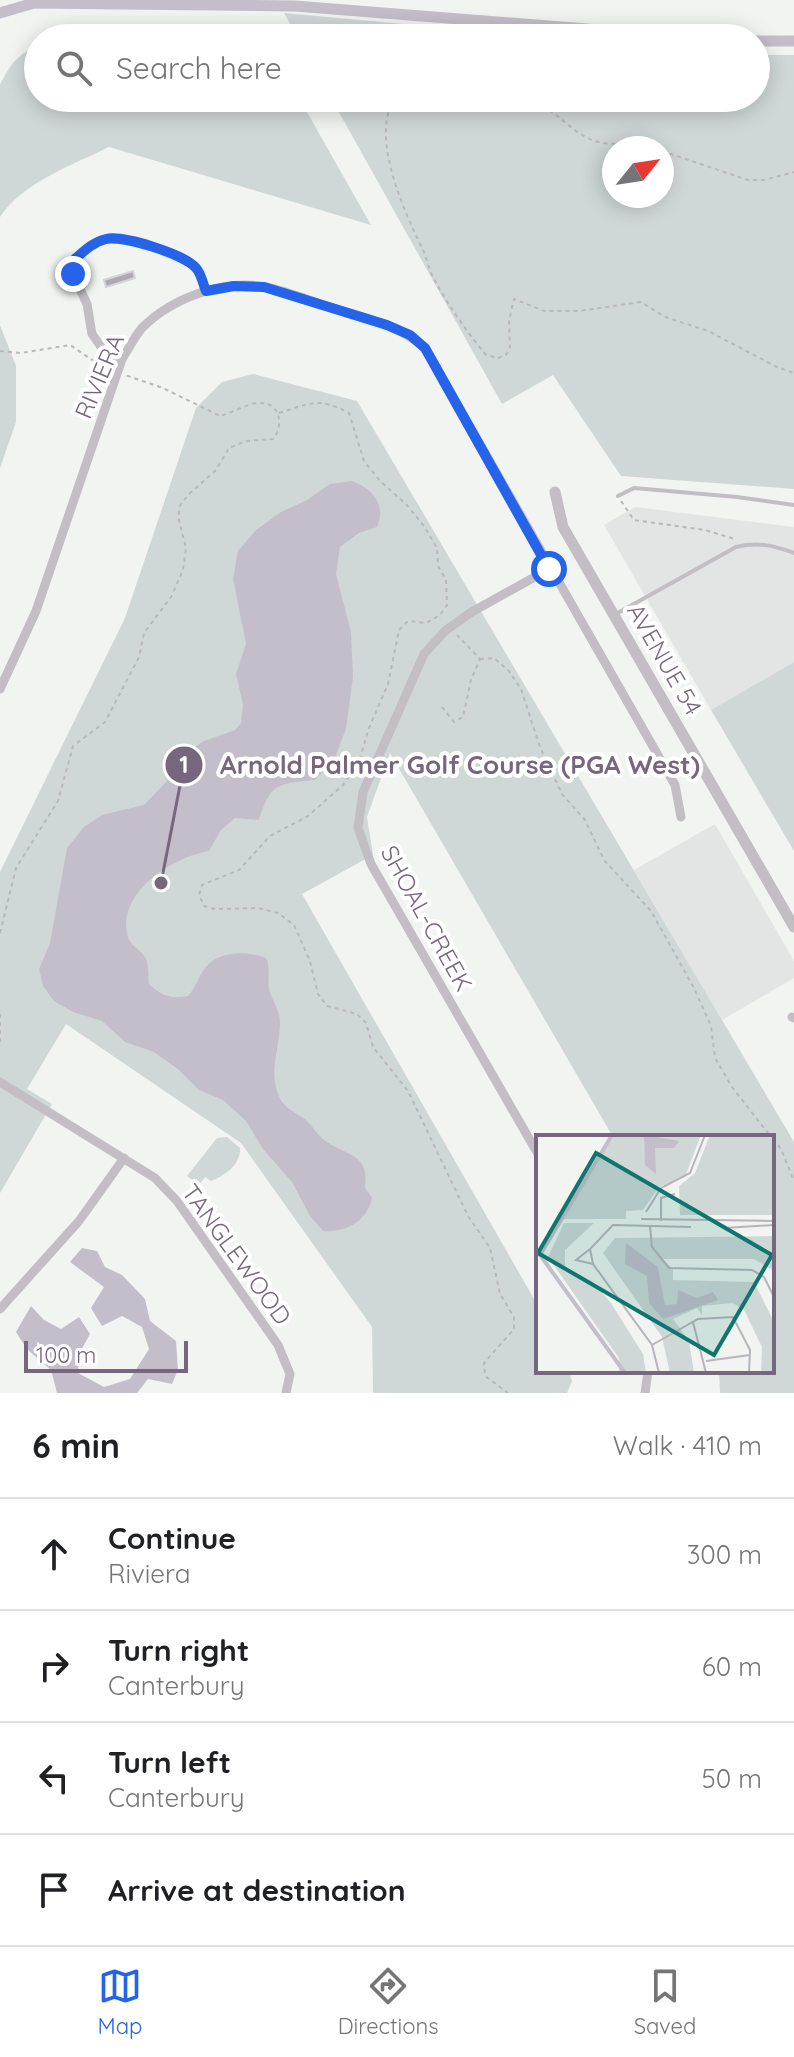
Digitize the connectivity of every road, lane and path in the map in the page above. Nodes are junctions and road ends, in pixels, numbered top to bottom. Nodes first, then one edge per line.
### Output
1 (388, 112) edge
2 (555, 112) edge
3 (602, 143) edge
4 (674, 155) edge
5 (794, 172) edge
6 (206, 291) junction
7 (0, 351) edge
8 (122, 359) junction
9 (117, 373) junction
10 (794, 373) edge
11 (555, 492) dead end
12 (618, 496) joint
13 (794, 505) edge
14 (752, 543) junction
15 (794, 553) edge
16 (549, 569) junction
17 (614, 615) junction
18 (426, 623) dead end
19 (445, 631) junction
20 (480, 659) junction
21 (0, 689) edge
22 (442, 707) dead end
23 (681, 817) dead end
24 (794, 927) edge
25 (0, 933) edge
26 (0, 1014) edge
27 (0, 1043) edge
28 (0, 1082) edge
29 (770, 1135) edge
30 (774, 1140) edge
31 (536, 1151) edge
32 (124, 1158) junction
33 (794, 1181) edge
34 (0, 1309) edge
35 (648, 1373) edge
36 (286, 1393) edge
37 (645, 1393) edge

1 - 10 path
2 - 3 path
4 - 5 path
6 - 8 street, RIVIERA
6 - 8 street
6 - 16 street, RIVIERA
7 - 9 path
8 - 9 street, RIVIERA
9 - 21 street, RIVIERA
9 - 25 path
11 - 17 street, AVENUE 54
12 - 13 lane
12 - 14 path
14 - 15 lane
14 - 17 lane
16 - 19 street, SHOAL-CREEK
16 - 23 street, RIVIERA
17 - 24 street, AVENUE 54
18 - 19 path
19 - 20 path
19 - 31 street, SHOAL-CREEK
20 - 22 path
20 - 29 path
26 - 27 path
28 - 32 street, TANGLEWOOD
30 - 33 path
32 - 34 street
32 - 36 street, TANGLEWOOD
35 - 37 street

